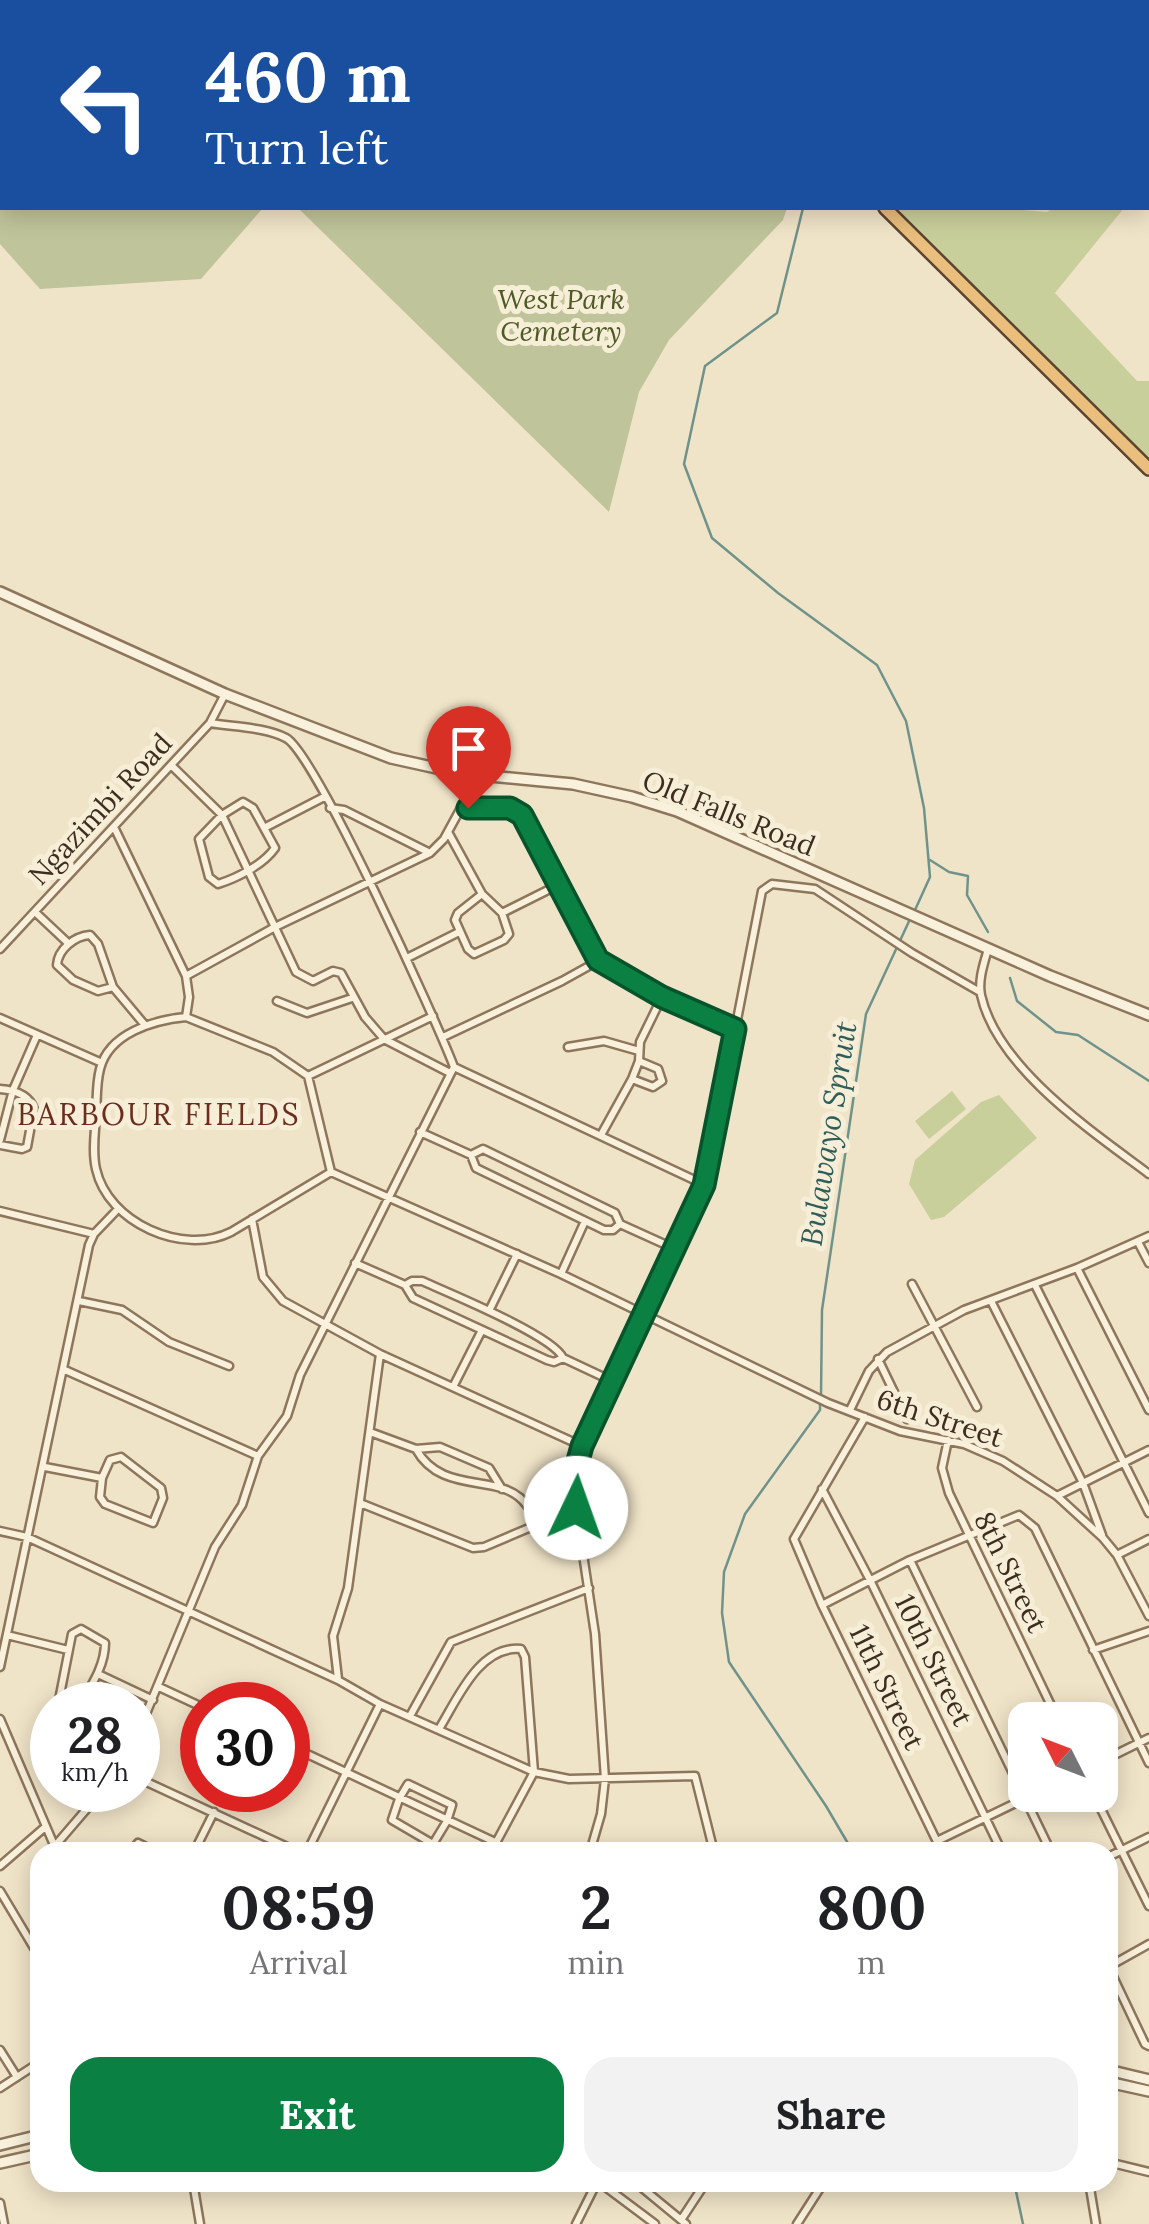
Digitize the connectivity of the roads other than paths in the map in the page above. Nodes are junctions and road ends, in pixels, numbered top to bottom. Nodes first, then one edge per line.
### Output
1 (886, 210) edge
2 (1149, 469) edge
3 (0, 592) edge
4 (225, 694) junction
5 (210, 723) junction
6 (171, 765) junction
7 (324, 796) junction
8 (330, 808) junction
9 (222, 815) junction
10 (114, 827) junction
11 (266, 827) junction
12 (448, 832) junction
13 (430, 853) junction
14 (247, 872) junction
15 (369, 883) junction
16 (560, 884) junction
17 (482, 894) junction
18 (35, 912) junction
19 (502, 913) junction
20 (275, 927) junction
21 (459, 932) junction
22 (69, 944) junction
23 (988, 949) junction
24 (0, 950) edge
25 (407, 958) junction
26 (598, 960) junction
27 (186, 976) junction
28 (114, 987) junction
29 (980, 992) junction
30 (662, 997) junction
31 (352, 998) junction
32 (277, 1001) dead end
33 (1149, 1015) edge
34 (434, 1016) junction
35 (186, 1017) junction
36 (0, 1018) edge
37 (144, 1024) junction
38 (735, 1029) junction
39 (36, 1035) junction
40 (443, 1037) junction
41 (384, 1039) junction
42 (568, 1046) dead end
43 (639, 1050) junction
44 (639, 1060) junction
45 (102, 1063) junction
46 (452, 1070) junction
47 (308, 1076) junction
48 (632, 1079) junction
49 (0, 1089) edge
50 (13, 1090) junction
51 (420, 1132) junction
52 (602, 1135) junction
53 (0, 1143) edge
54 (471, 1155) junction
55 (331, 1172) junction
56 (1149, 1174) edge
57 (704, 1185) junction
58 (386, 1197) junction
59 (118, 1210) junction
60 (0, 1211) edge
61 (252, 1220) junction
62 (586, 1221) junction
63 (620, 1224) junction
64 (94, 1234) junction
65 (1149, 1236) edge
66 (1138, 1242) junction
67 (674, 1248) junction
68 (517, 1254) junction
69 (355, 1263) junction
70 (1149, 1263) edge
71 (1078, 1268) junction
72 (561, 1274) junction
73 (912, 1284) dead end
74 (405, 1285) junction
75 (1035, 1285) junction
76 (79, 1300) junction
77 (992, 1301) junction
78 (489, 1311) junction
79 (642, 1314) junction
80 (934, 1325) junction
81 (327, 1327) junction
82 (482, 1330) junction
83 (380, 1354) junction
84 (562, 1358) junction
85 (878, 1359) junction
86 (228, 1366) dead end
87 (65, 1370) junction
88 (612, 1380) junction
89 (454, 1386) junction
90 (976, 1407) dead end
91 (850, 1410) junction
92 (1149, 1410) edge
93 (864, 1417) junction
94 (907, 1419) dead end
95 (370, 1432) junction
96 (948, 1440) junction
97 (582, 1446) junction
98 (416, 1450) junction
99 (1149, 1450) edge
100 (258, 1456) junction
101 (1122, 1464) junction
102 (45, 1467) junction
103 (576, 1468) junction
104 (102, 1478) junction
105 (1083, 1483) junction
106 (502, 1489) junction
107 (822, 1489) junction
108 (1057, 1496) junction
109 (360, 1503) junction
110 (576, 1508) junction
111 (1149, 1513) edge
112 (542, 1520) junction
113 (0, 1530) edge
114 (968, 1535) junction
115 (27, 1536) junction
116 (1103, 1538) junction
117 (1149, 1539) edge
118 (1117, 1554) junction
119 (910, 1560) junction
120 (870, 1580) junction
121 (1149, 1584) edge
122 (589, 1588) junction
123 (1136, 1590) junction
124 (822, 1606) junction
125 (190, 1611) junction
126 (1149, 1616) edge
127 (0, 1617) edge
128 (10, 1619) junction
129 (1149, 1631) edge
130 (7, 1635) junction
131 (68, 1650) junction
132 (1093, 1650) junction
133 (0, 1667) edge
134 (98, 1674) junction
135 (338, 1680) junction
136 (62, 1682) edge
137 (93, 1682) edge
138 (115, 1682) edge
139 (160, 1685) edge
140 (1049, 1702) edge
141 (380, 1704) junction
142 (410, 1716) junction
143 (0, 1718) edge
144 (439, 1729) junction
145 (2, 1736) edge
146 (1149, 1738) edge
147 (1140, 1742) junction
148 (1118, 1753) edge
149 (310, 1755) edge
150 (1008, 1757) edge
151 (1149, 1763) edge
152 (345, 1772) junction
153 (534, 1772) junction
154 (606, 1779) junction
155 (399, 1799) junction
156 (1008, 1807) edge
157 (85, 1812) edge
158 (214, 1812) joint
159 (1034, 1812) edge
160 (1102, 1812) edge
161 (985, 1818) junction
162 (447, 1821) junction
163 (44, 1828) junction
164 (1149, 1837) edge
165 (936, 1841) joint
166 (51, 1842) edge
167 (61, 1842) edge
168 (199, 1842) edge
169 (277, 1842) edge
170 (312, 1842) edge
171 (428, 1842) edge
172 (433, 1842) edge
173 (496, 1842) joint
174 (593, 1842) edge
175 (712, 1842) edge
176 (997, 1842) edge
177 (1046, 1842) edge
178 (1117, 1842) edge
179 (1118, 1844) edge
180 (1121, 1850) junction
181 (1118, 1852) edge
182 (0, 1866) edge
183 (0, 1891) edge
184 (1149, 1906) edge
185 (30, 1941) edge
186 (1149, 1944) edge
187 (1118, 1961) edge
188 (1118, 1986) edge
189 (1148, 2046) edge
190 (0, 2050) edge
191 (30, 2069) edge
192 (1118, 2072) edge
193 (17, 2077) junction
194 (1149, 2080) edge
195 (1118, 2084) edge
196 (0, 2088) edge
197 (1149, 2091) edge
198 (30, 2138) edge
199 (0, 2145) edge
200 (30, 2156) edge
201 (0, 2163) edge
202 (1118, 2164) edge
203 (1149, 2172) edge
204 (195, 2192) edge
205 (593, 2192) edge
206 (612, 2192) edge
207 (647, 2192) edge
208 (700, 2192) edge
209 (817, 2192) edge
210 (1091, 2192) edge
211 (0, 2203) edge
212 (683, 2222) edge
213 (795, 2223) edge
214 (4, 2224) edge
215 (200, 2224) edge
216 (576, 2224) edge
217 (655, 2224) edge
218 (1096, 2224) edge

1 - 2 highway
3 - 4 street, Old Falls Road
4 - 5 street, Ngazimbi Road
4 - 23 street, Old Falls Road
5 - 6 street, Ngazimbi Road
5 - 7 street
6 - 9 street
6 - 10 street, Ngazimbi Road
7 - 8 street
7 - 11 street
8 - 13 street
8 - 15 street
9 - 11 street
9 - 14 street
9 - 14 street
10 - 18 street, Ngazimbi Road
10 - 27 street
11 - 14 street
12 - 13 street
12 - 16 street
12 - 17 street
13 - 15 street
14 - 20 street
15 - 20 street
15 - 25 street
16 - 19 street
16 - 26 street
17 - 19 street
17 - 21 street
18 - 22 street
18 - 24 street, Ngazimbi Road
19 - 21 street
20 - 27 street
20 - 31 street
21 - 25 street
22 - 28 street
22 - 28 street
23 - 29 street
23 - 33 street, Old Falls Road
25 - 34 street
26 - 30 street
26 - 40 street
27 - 35 street
28 - 37 street
29 - 38 street
29 - 56 street
30 - 38 street
30 - 43 street
31 - 32 street
31 - 41 street
34 - 40 street
34 - 41 street
35 - 37 street
35 - 47 street
36 - 39 street
37 - 45 street
38 - 57 street
39 - 45 street
39 - 50 street
40 - 46 street
41 - 46 street
41 - 47 street
42 - 43 street
43 - 44 street
44 - 48 street
44 - 48 street
45 - 59 street
46 - 51 street
46 - 52 street
47 - 55 street
48 - 52 street
49 - 50 street
50 - 53 street
50 - 53 street
51 - 54 street
51 - 58 street
52 - 57 street
54 - 62 street
54 - 63 street
55 - 58 street, 6th Street
55 - 61 street
57 - 67 street
58 - 68 street, 6th Street
58 - 69 street
59 - 61 street
59 - 64 street
60 - 64 street
61 - 81 street
62 - 63 street
62 - 72 street
63 - 67 street
64 - 76 street
65 - 66 street
66 - 70 street
66 - 71 street
67 - 79 street
68 - 72 street, 6th Street
68 - 78 street
69 - 74 street
69 - 81 street
71 - 75 street
71 - 92 street
72 - 79 street, 6th Street
73 - 80 street
74 - 78 street
74 - 82 street
75 - 77 street
75 - 101 street
76 - 86 street
76 - 87 street
77 - 80 street
77 - 105 street
78 - 84 street
79 - 88 street
79 - 91 street, 6th Street
80 - 85 street
80 - 90 street
81 - 83 street
81 - 100 street
82 - 84 street
82 - 89 street
83 - 89 street
83 - 95 street
84 - 88 street
85 - 91 street
85 - 94 street
87 - 100 street
87 - 102 street
88 - 97 street
89 - 97 street
91 - 93 street, 6th Street
93 - 96 street, 6th Street
93 - 107 street
95 - 98 street
95 - 109 street
96 - 108 street, 6th Street
96 - 114 street, 8th Street
97 - 103 street
98 - 106 street
98 - 106 street
99 - 101 street
100 - 125 street
101 - 105 street
101 - 111 street
102 - 104 street
102 - 115 street
103 - 110 street
103 - 112 street
104 - 104 street
105 - 108 street
105 - 116 street
106 - 112 street
107 - 120 street, 10th Street
107 - 124 street, 11th Street
108 - 116 street, 6th Street
109 - 112 street
109 - 135 street
110 - 112 street
110 - 122 street
113 - 115 street
114 - 119 street
114 - 132 street
114 - 140 street, 8th Street
115 - 125 street
115 - 128 street
116 - 118 street, 6th Street
117 - 118 street
118 - 123 street, 6th Street
119 - 120 street
119 - 150 street
120 - 124 street
120 - 161 street, 10th Street
121 - 123 street
122 - 142 street
122 - 154 street
123 - 126 street, 6th Street
124 - 165 street, 11th Street
125 - 135 street
125 - 139 street
127 - 128 street
128 - 130 street
129 - 132 street
130 - 131 street
130 - 133 street
131 - 134 street
131 - 136 street
132 - 147 street
134 - 137 street
134 - 138 street
135 - 141 street
141 - 142 street
141 - 152 street
142 - 144 street
143 - 145 street
144 - 153 street
144 - 153 street
145 - 163 street
146 - 147 street
147 - 148 street
147 - 151 street
149 - 152 street
152 - 155 street
152 - 170 street
153 - 154 street
153 - 173 street
154 - 174 street
154 - 175 street
155 - 162 street
155 - 162 street
155 - 171 street
156 - 161 street
157 - 167 street
158 - 168 street
158 - 169 street
159 - 177 street
160 - 178 street
161 - 165 street
161 - 176 street, 10th Street
162 - 172 street
162 - 173 street
163 - 166 street
163 - 182 street
164 - 180 street
179 - 180 street
180 - 181 street
180 - 184 street
183 - 185 street
186 - 187 street
188 - 189 street
190 - 193 street
191 - 193 street
192 - 194 street
193 - 196 street
195 - 197 street
198 - 199 street
200 - 201 street
202 - 203 street
204 - 215 street
205 - 216 street
206 - 217 street
207 - 212 street
208 - 212 street
209 - 213 street
210 - 218 street
211 - 214 street

